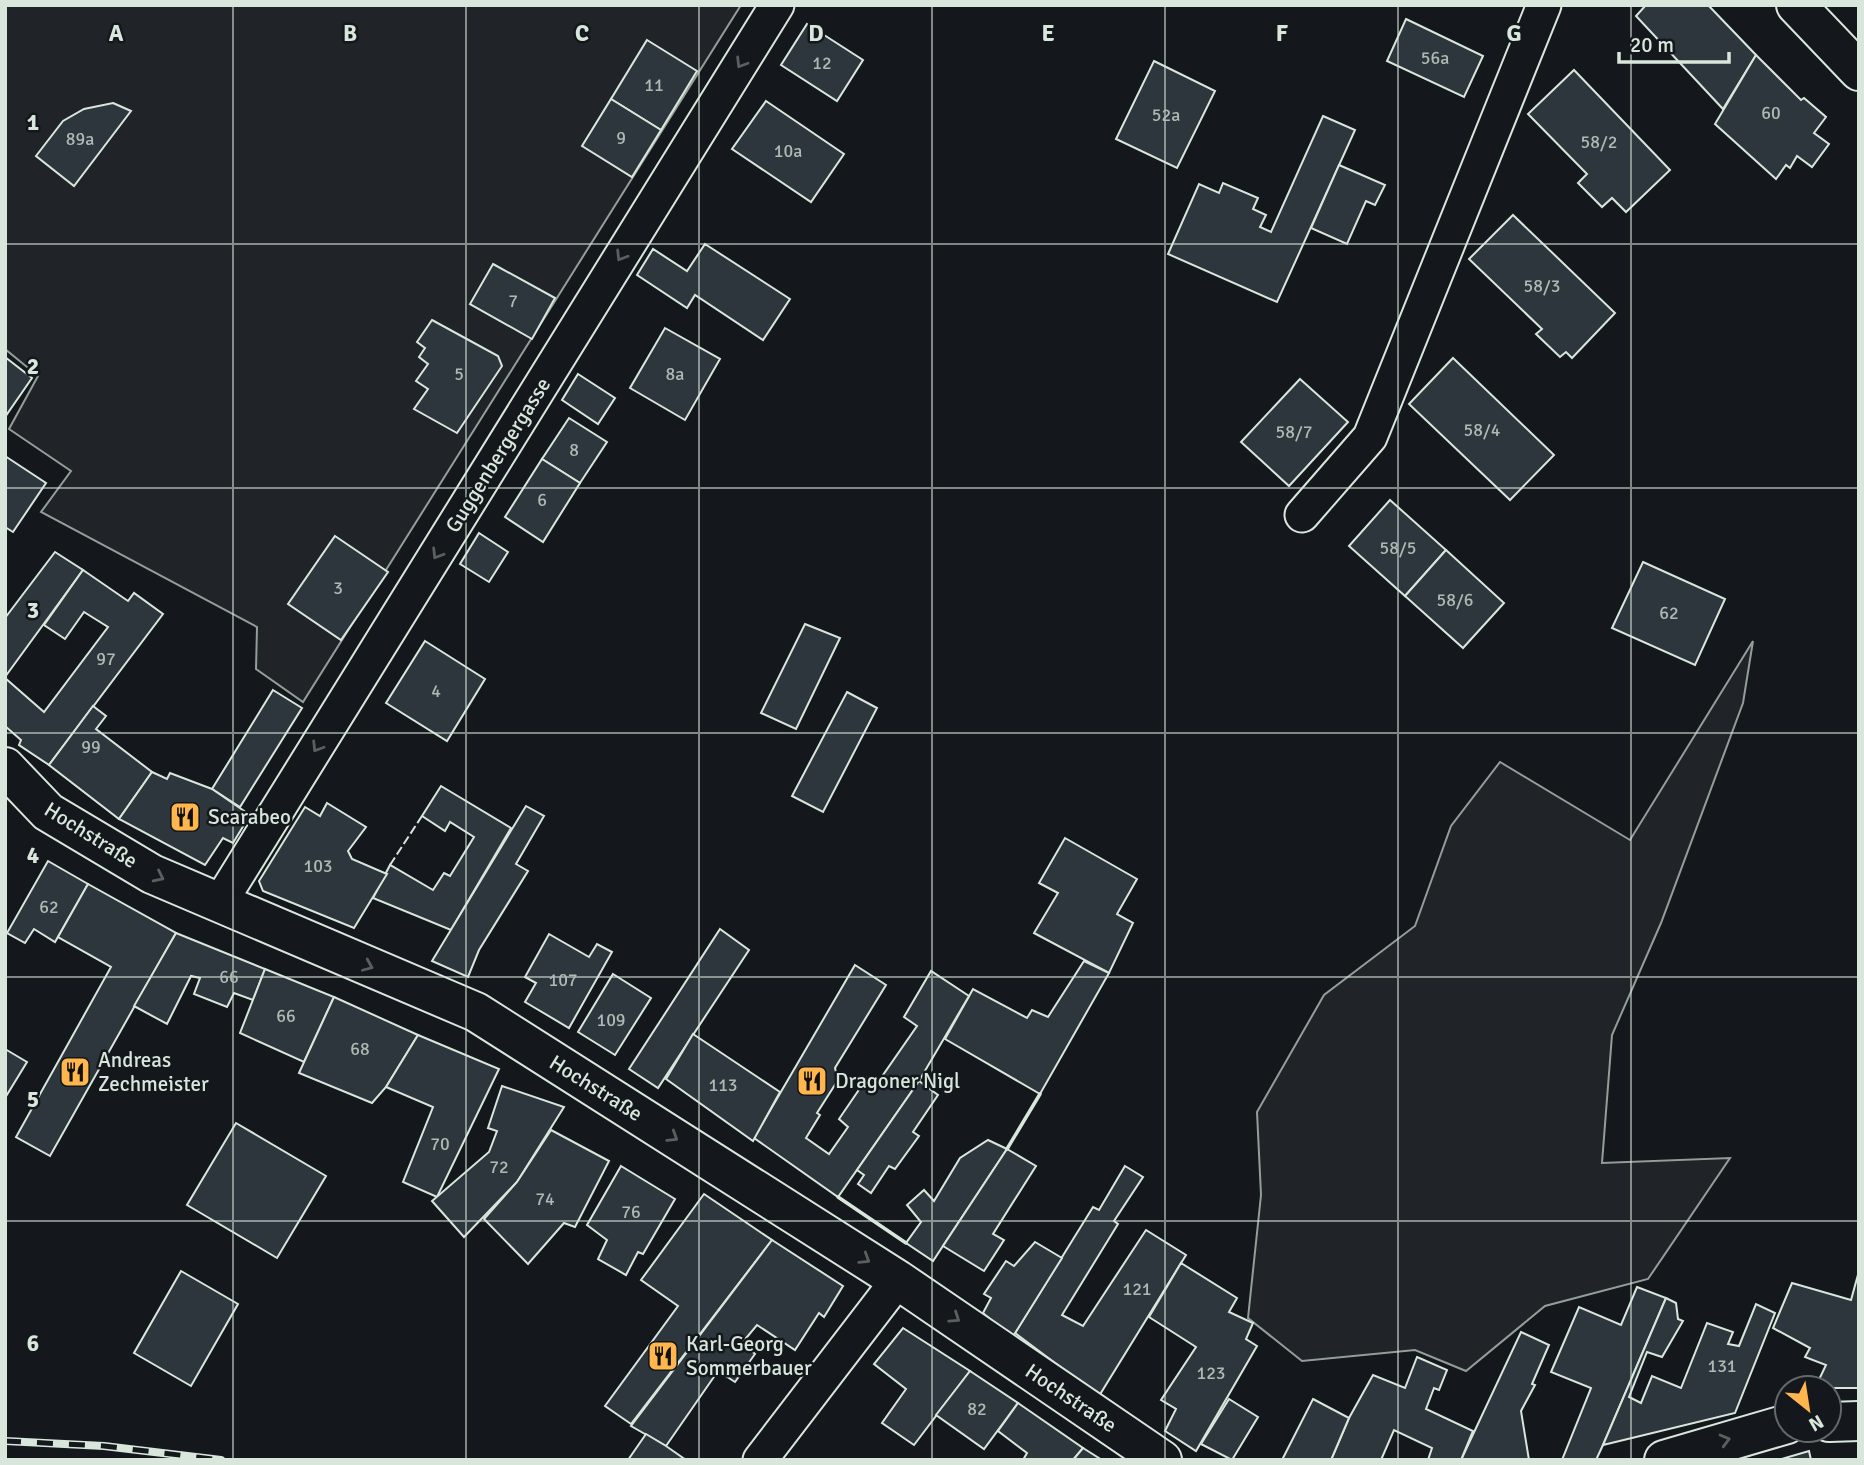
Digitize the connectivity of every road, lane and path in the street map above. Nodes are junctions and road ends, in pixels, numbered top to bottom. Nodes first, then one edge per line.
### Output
1 (777, 5) edge
2 (1544, 5) edge
3 (1796, 5) edge
4 (1859, 71) edge
5 (1302, 515) dead end
6 (5, 767) edge
7 (219, 904) junction
8 (898, 1280) junction
9 (1773, 1428) edge
10 (760, 1460) edge
11 (1162, 1460) edge
12 (1664, 1460) edge

1 -> 7 street, Guggenbergergasse
2 - 5 street
3 - 4 main road
6 -> 7 main road, Hochstraße
7 -> 8 main road, Hochstraße
8 - 10 street
8 -> 11 main road, Hochstraße
12 -> 9 main road

